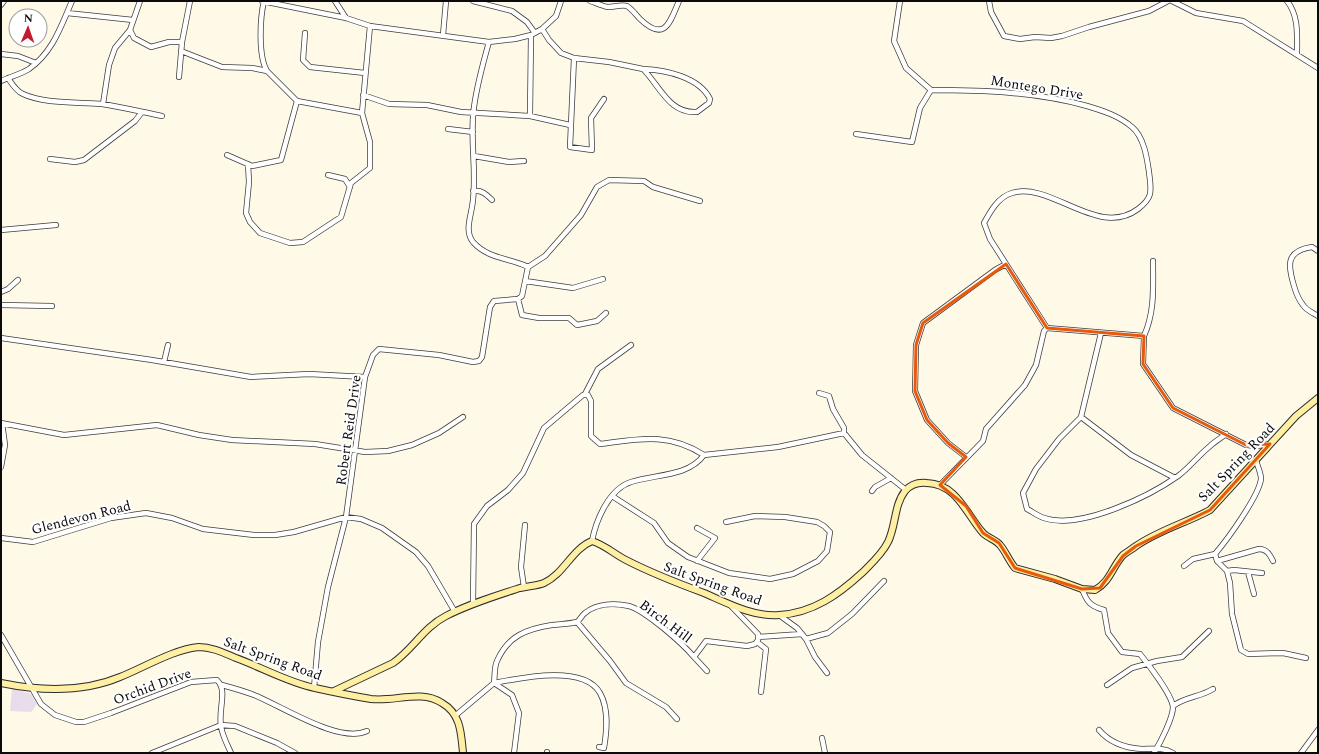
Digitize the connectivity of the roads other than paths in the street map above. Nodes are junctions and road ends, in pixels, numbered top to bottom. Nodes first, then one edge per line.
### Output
1 (4, 1) edge
2 (72, 1) edge
3 (140, 1) edge
4 (190, 1) edge
5 (263, 1) edge
6 (336, 1) edge
7 (446, 1) edge
8 (473, 1) edge
9 (561, 1) edge
10 (590, 1) edge
11 (679, 1) edge
12 (900, 1) edge
13 (988, 1) edge
14 (1168, 1) edge
15 (1172, 1) edge
16 (1287, 1) edge
17 (1, 4) edge
18 (67, 13) junction
19 (346, 18) junction
20 (133, 20) junction
21 (370, 26) junction
22 (542, 29) junction
23 (130, 30) junction
24 (305, 33) dead end
25 (533, 34) junction
26 (443, 35) junction
27 (182, 42) junction
28 (489, 42) junction
29 (181, 51) junction
30 (1, 54) edge
31 (1297, 54) junction
32 (574, 58) junction
33 (36, 63) junction
34 (1318, 68) edge
35 (643, 69) junction
36 (267, 71) junction
37 (366, 73) junction
38 (179, 77) dead end
39 (8, 78) junction
40 (1, 82) edge
41 (931, 90) junction
42 (363, 95) junction
43 (604, 99) dead end
44 (296, 101) junction
45 (103, 104) junction
46 (142, 112) junction
47 (362, 113) junction
48 (473, 113) junction
49 (162, 116) dead end
50 (530, 116) junction
51 (570, 124) junction
52 (448, 129) dead end
53 (473, 132) junction
54 (856, 134) dead end
55 (227, 155) dead end
56 (474, 156) junction
57 (50, 159) dead end
58 (524, 161) dead end
59 (248, 164) junction
60 (328, 175) dead end
61 (350, 186) junction
62 (473, 191) junction
63 (492, 200) dead end
64 (700, 201) dead end
65 (56, 225) dead end
66 (1, 230) edge
67 (1318, 251) edge
68 (1153, 261) dead end
69 (1006, 264) junction
70 (528, 267) junction
71 (603, 279) dead end
72 (18, 280) dead end
73 (525, 281) junction
74 (1, 292) edge
75 (518, 299) junction
76 (1, 305) edge
77 (52, 306) dead end
78 (606, 313) dead end
79 (1318, 316) edge
80 (1047, 328) junction
81 (1101, 333) junction
82 (1144, 336) junction
83 (1, 338) edge
84 (168, 345) dead end
85 (630, 345) dead end
86 (164, 362) junction
87 (365, 377) junction
88 (819, 393) dead end
89 (585, 394) junction
90 (1318, 398) edge
91 (463, 417) dead end
92 (1081, 417) junction
93 (2, 423) edge
94 (844, 433) junction
95 (1226, 434) junction
96 (1270, 444) junction
97 (356, 449) junction
98 (704, 455) junction
99 (966, 457) junction
100 (1256, 461) junction
101 (1, 467) edge
102 (891, 478) junction
103 (1175, 478) junction
104 (940, 485) junction
105 (906, 490) junction
106 (872, 491) dead end
107 (612, 496) junction
108 (346, 517) junction
109 (726, 522) dead end
110 (525, 525) dead end
111 (697, 528) dead end
112 (1, 538) edge
113 (592, 541) junction
114 (1215, 554) junction
115 (697, 561) junction
116 (1217, 561) junction
117 (1273, 562) dead end
118 (1184, 566) dead end
119 (1227, 571) junction
120 (1248, 572) junction
121 (1262, 573) dead end
122 (884, 581) dead end
123 (524, 587) junction
124 (1082, 589) junction
125 (1254, 594) dead end
126 (473, 604) junction
127 (729, 604) junction
128 (455, 612) junction
129 (779, 615) junction
130 (577, 622) junction
131 (1209, 631) dead end
132 (802, 634) junction
133 (1, 635) edge
134 (806, 639) junction
135 (758, 640) junction
136 (694, 657) junction
137 (1306, 658) dead end
138 (1148, 664) junction
139 (707, 671) dead end
140 (827, 673) dead end
141 (1, 683) edge
142 (494, 683) junction
143 (222, 685) junction
144 (1107, 685) dead end
145 (314, 688) junction
146 (33, 689) junction
147 (1213, 689) dead end
148 (334, 691) junction
149 (761, 692) dead end
150 (1173, 706) junction
151 (456, 715) junction
152 (677, 719) dead end
153 (221, 725) junction
154 (367, 730) dead end
155 (1099, 730) dead end
156 (1318, 730) edge
157 (822, 738) dead end
158 (599, 747) dead end
159 (1157, 748) junction
160 (152, 753) edge
161 (231, 753) edge
162 (295, 753) edge
163 (463, 753) edge
164 (514, 753) edge
165 (825, 753) edge
166 (1154, 753) edge
167 (1173, 753) edge
168 (1300, 753) edge

1 - 17 street
2 - 18 street
3 - 20 street
4 - 27 street
5 - 19 street
5 - 36 street
6 - 19 street
7 - 26 street
8 - 25 street
9 - 22 street
10 - 11 street
12 - 41 street
13 - 14 street
15 - 31 street
16 - 31 street
18 - 20 street
18 - 33 street
19 - 21 street
20 - 23 street
21 - 26 street
21 - 37 street
22 - 25 street
22 - 32 street
23 - 27 street
23 - 45 street
24 - 37 street
25 - 28 street
25 - 50 street
26 - 28 street
27 - 29 street
28 - 48 street
29 - 36 street
29 - 38 street
30 - 33 street
31 - 34 street
32 - 35 street
32 - 51 street
33 - 39 street
35 - 35 street
36 - 44 street
37 - 42 street
39 - 40 street
39 - 45 street
41 - 54 street
41 - 69 street, Montego Drive
42 - 47 street
42 - 48 street
43 - 51 street
44 - 47 street
44 - 59 street
45 - 46 street
46 - 49 street
46 - 57 street
47 - 61 street
48 - 50 street
48 - 53 street
50 - 51 street
52 - 53 street
53 - 56 street
55 - 59 street
56 - 58 street
56 - 62 street
59 - 61 street
60 - 61 street
62 - 63 street
62 - 70 street
64 - 70 street
65 - 66 street
67 - 79 street
68 - 82 street
69 - 80 street
69 - 99 street
70 - 73 street
71 - 73 street
72 - 74 street
73 - 75 street
75 - 78 street
75 - 87 street, Robert Reid Drive
76 - 77 street
80 - 81 street
80 - 99 street
81 - 82 street
81 - 92 street
82 - 95 street
83 - 86 street
84 - 86 street
85 - 89 street
86 - 87 street
87 - 97 street, Robert Reid Drive
88 - 94 street
89 - 98 street
89 - 126 street
90 - 96 street, Salt Spring Road
91 - 97 street
92 - 103 street
92 - 103 street
93 - 97 street
93 - 101 street
94 - 98 street
94 - 102 street
95 - 96 street
95 - 103 street
96 - 100 street, Salt Spring Road
97 - 108 street, Robert Reid Drive
98 - 107 street
99 - 104 street
100 - 114 street
100 - 124 street, Salt Spring Road
102 - 105 street
102 - 106 street
104 - 105 street
104 - 124 street, Salt Spring Road
105 - 129 street, Salt Spring Road
107 - 113 street
107 - 115 street
108 - 112 street, Glendevon Road
108 - 128 street, Glendevon Road
108 - 145 street, Robert Reid Drive
109 - 115 street
110 - 123 street
111 - 115 street
113 - 123 street, Salt Spring Road
113 - 127 street, Salt Spring Road
114 - 116 street
114 - 118 street
116 - 117 street
116 - 119 street
119 - 120 street
119 - 137 street
120 - 121 street
120 - 125 street
122 - 134 street
123 - 126 street, Salt Spring Road
124 - 138 street
126 - 128 street, Salt Spring Road
127 - 129 street, Salt Spring Road
127 - 135 street
128 - 148 street, Salt Spring Road
129 - 132 street
130 - 136 street, Birch Hill
130 - 142 street
130 - 152 street
131 - 138 street
132 - 134 street
132 - 135 street
133 - 146 street, Orchid Drive
134 - 140 street
135 - 136 street, Birch Hill
135 - 149 street
136 - 139 street
138 - 144 street
138 - 150 street
141 - 146 street, Salt Spring Road
142 - 151 street
142 - 158 street
142 - 164 street
143 - 146 street, Orchid Drive
143 - 153 street
143 - 154 street, Orchid Drive
145 - 146 street, Salt Spring Road
145 - 148 street, Salt Spring Road
147 - 150 street
148 - 151 street
150 - 159 street
151 - 163 street
153 - 160 street
153 - 161 street
153 - 162 street
155 - 159 street
156 - 168 street
157 - 165 street
159 - 166 street
159 - 167 street

